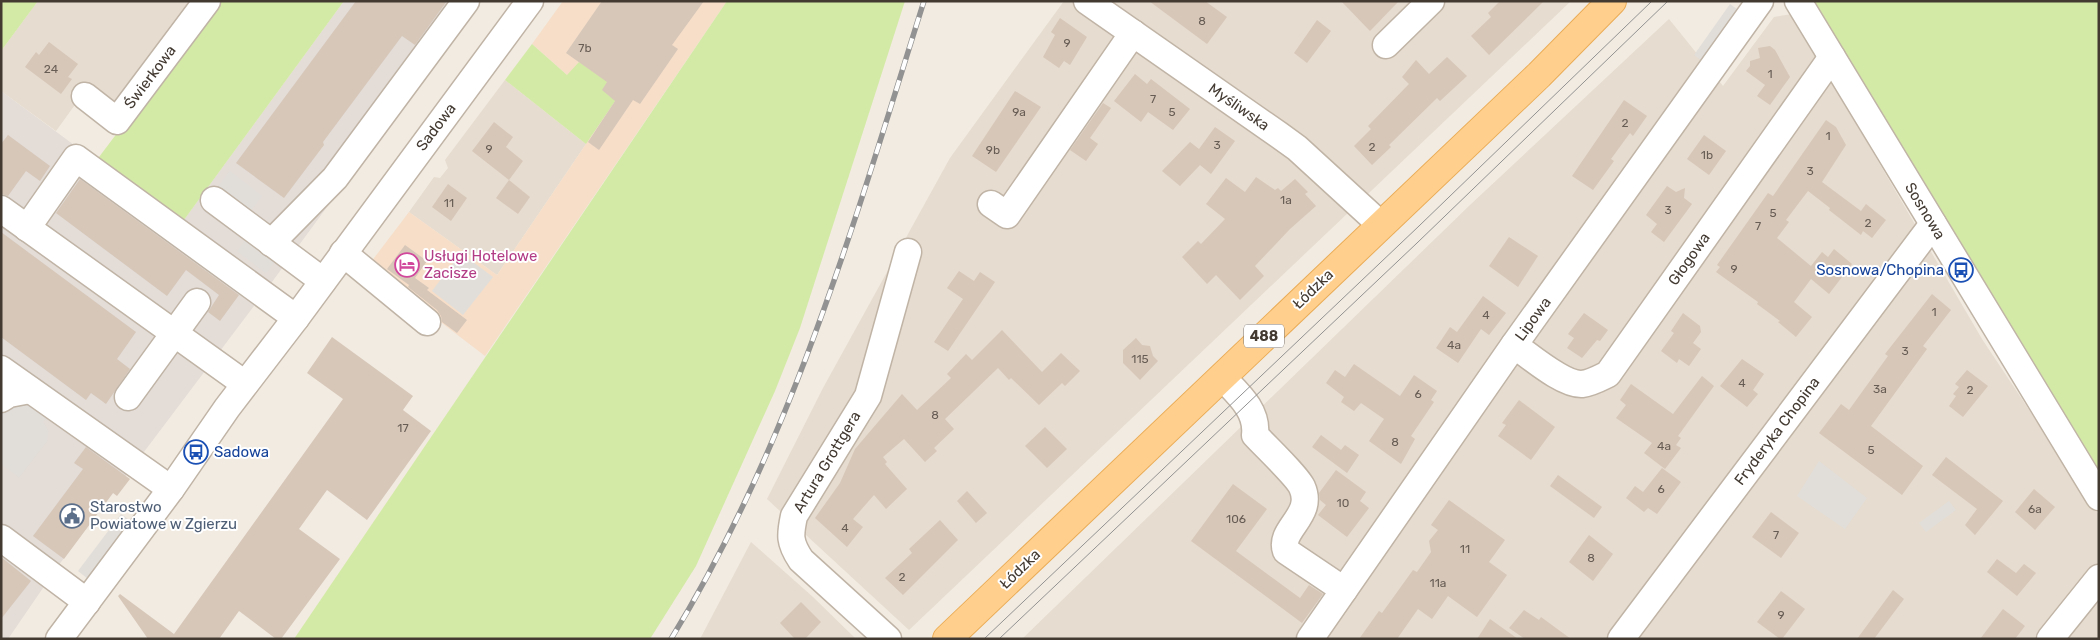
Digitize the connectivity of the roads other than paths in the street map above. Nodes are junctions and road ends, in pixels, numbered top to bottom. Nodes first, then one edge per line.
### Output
1 (207, 1) edge
2 (466, 1) edge
3 (530, 1) edge
4 (1087, 1) edge
5 (1431, 1) edge
6 (1612, 1) edge
7 (1760, 1) edge
8 (1798, 1) edge
9 (1133, 33) junction
10 (1386, 45) dead end
11 (1832, 57) junction
12 (85, 96) dead end
13 (214, 200) dead end
14 (991, 204) dead end
15 (1, 209) edge
16 (1380, 224) junction
17 (1933, 224) junction
18 (27, 228) junction
19 (271, 243) junction
20 (908, 252) dead end
21 (343, 253) junction
22 (322, 281) junction
23 (197, 302) dead end
24 (296, 318) junction
25 (427, 322) dead end
26 (174, 333) junction
27 (1514, 345) junction
28 (1, 369) edge
29 (1222, 377) junction
30 (245, 384) junction
31 (30, 390) junction
32 (128, 397) dead end
33 (1, 399) edge
34 (171, 489) junction
35 (2099, 497) edge
36 (1, 538) edge
37 (2099, 578) edge
38 (1344, 590) junction
39 (87, 602) junction
40 (59, 639) edge
41 (888, 639) edge
42 (948, 639) edge
43 (1310, 639) edge
44 (1621, 639) edge
45 (2050, 639) edge

1 - 12 street, Świerkowa
2 - 19 street
3 - 21 street, Sadowa
4 - 9 street, Myśliwska
5 - 10 street
6 - 16 main road, Łódzka / 488
7 - 27 street, Lipowa
8 - 11 street, Sosnowa
9 - 14 street
9 - 16 street, Myśliwska
11 - 17 street, Sosnowa
11 - 27 street, Głogowa
13 - 19 street
15 - 18 street
16 - 29 main road, Łódzka / 488
17 - 35 street, Sosnowa
17 - 44 street, Fryderyka Chopina
18 - 24 street
18 - 26 street
19 - 22 street
20 - 41 street, Artura Grottgera
21 - 22 street, Sadowa
21 - 25 street
22 - 24 street, Sadowa
23 - 26 street
24 - 30 street, Sadowa
26 - 30 street
26 - 32 street
27 - 38 street, Lipowa
28 - 31 street
29 - 38 street
29 - 42 main road, Łódzka / 488
30 - 34 street, Sadowa
31 - 33 street
31 - 34 street
34 - 39 street, Sadowa
36 - 39 street
37 - 45 street
38 - 43 street, Lipowa
39 - 40 street, Sadowa

